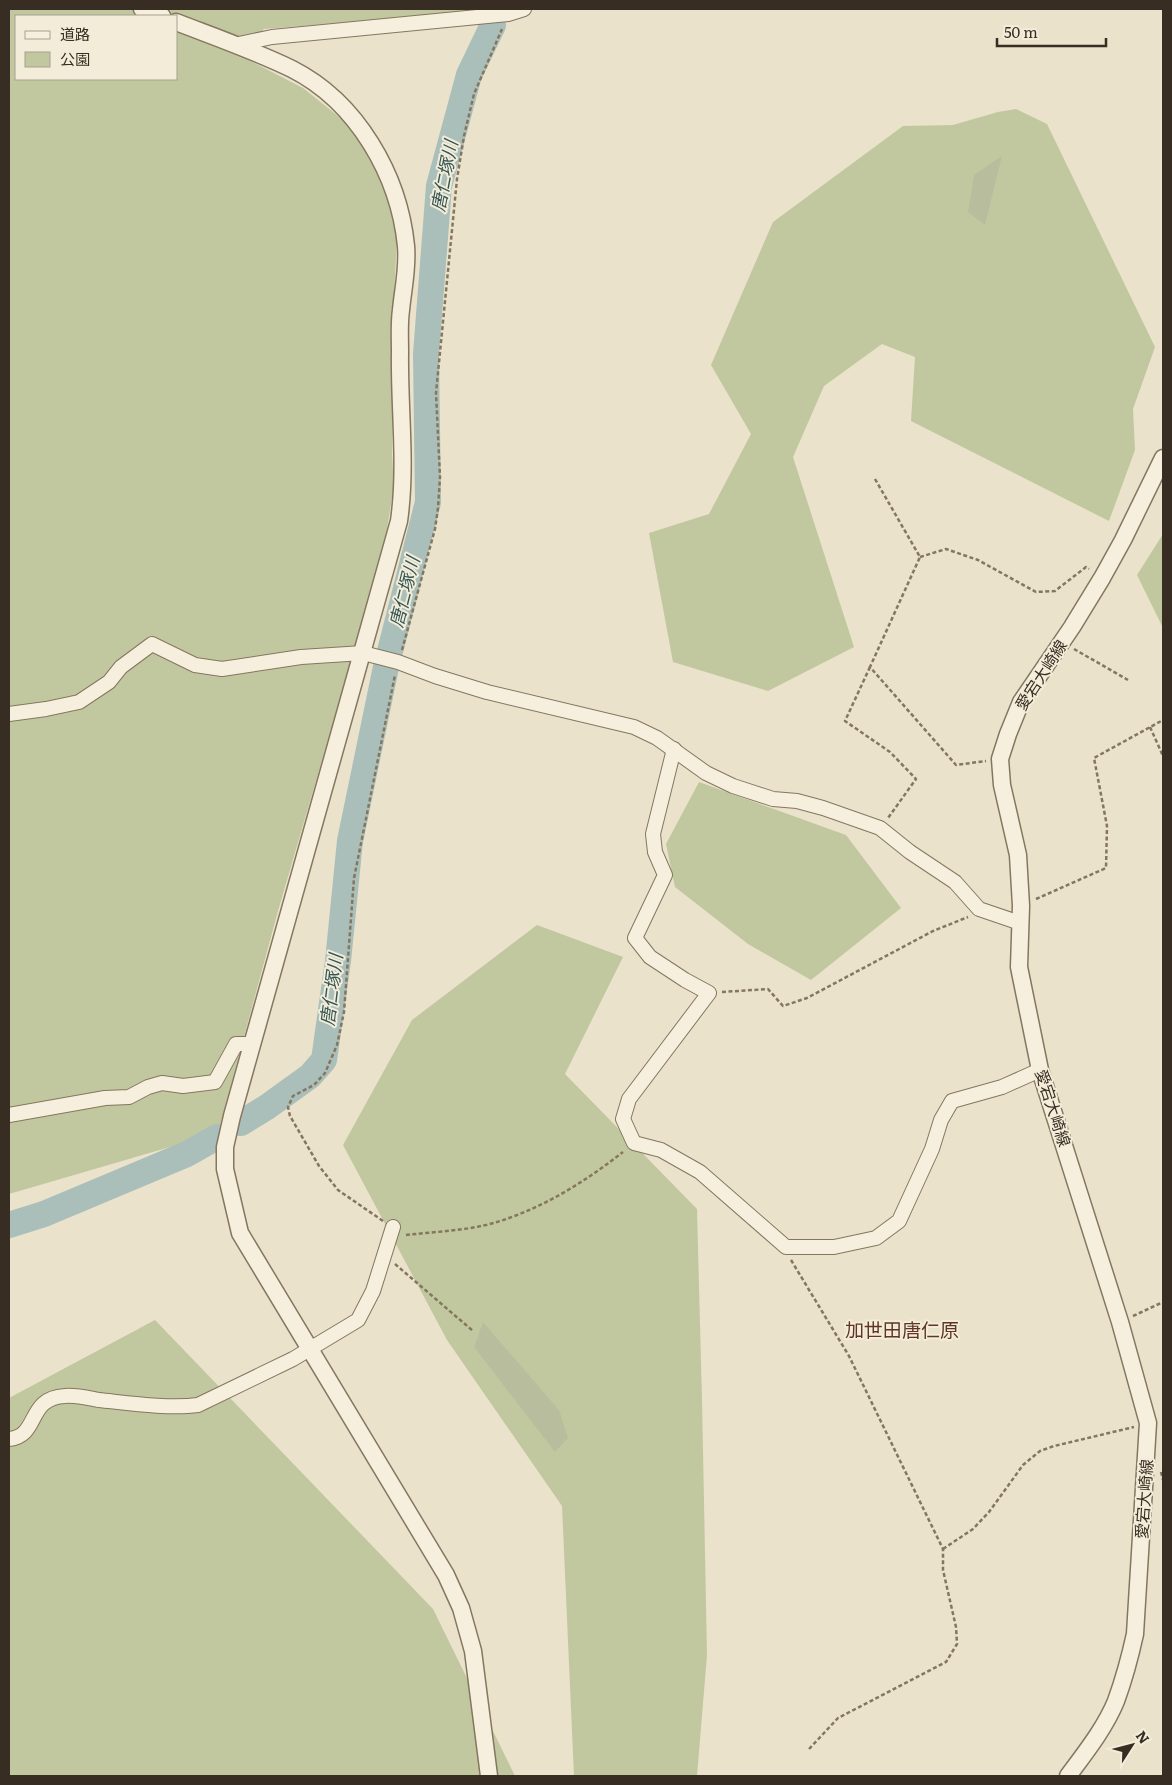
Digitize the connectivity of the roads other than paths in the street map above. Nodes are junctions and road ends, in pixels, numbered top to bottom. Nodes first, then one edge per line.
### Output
1 (142, 9) edge
2 (524, 9) edge
3 (159, 15) edge
4 (178, 23) edge
5 (234, 45) junction
6 (1163, 458) edge
7 (363, 653) junction
8 (9, 714) edge
9 (674, 749) junction
10 (1020, 923) junction
11 (252, 1044) junction
12 (1040, 1070) junction
13 (9, 1115) edge
14 (392, 1227) road end
15 (311, 1349) junction
16 (9, 1439) edge
17 (489, 1776) edge
18 (1068, 1776) edge

1 - 3 street
2 - 5 street
4 - 5 street
5 - 7 street
6 - 10 street, 愛宕大崎線
7 - 8 street
7 - 9 street
7 - 11 street
9 - 10 street
9 - 12 street
10 - 12 street, 愛宕大崎線
11 - 13 street
11 - 15 street
12 - 18 street, 愛宕大崎線
14 - 15 street
15 - 16 street
15 - 17 street

